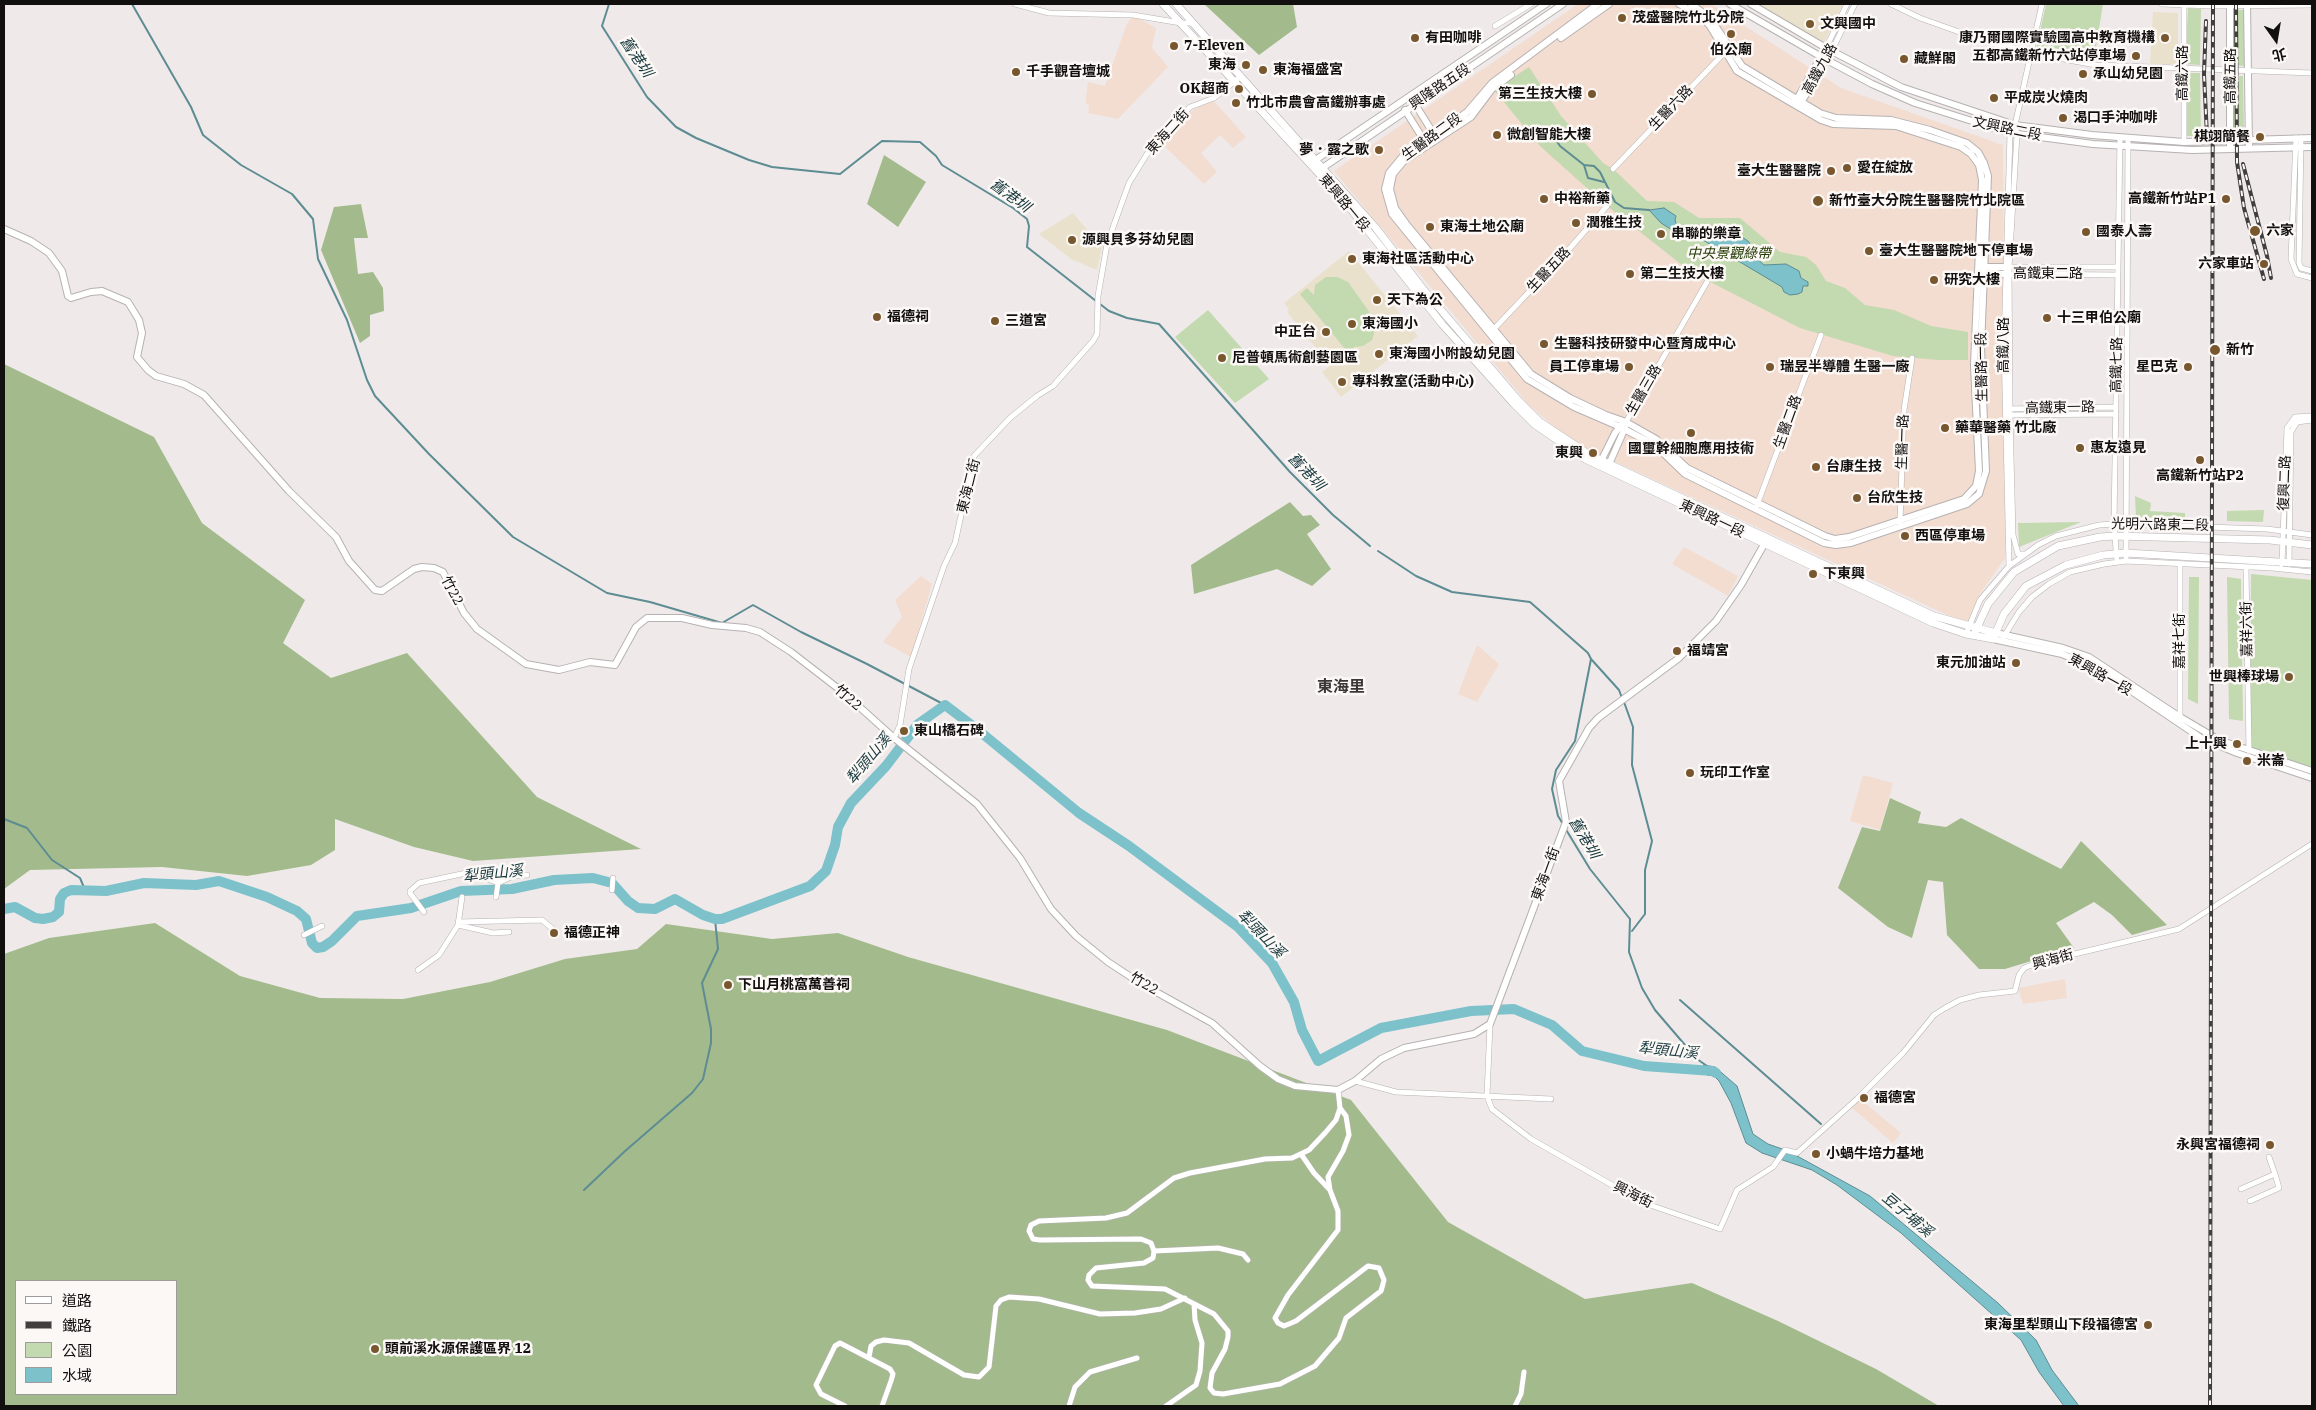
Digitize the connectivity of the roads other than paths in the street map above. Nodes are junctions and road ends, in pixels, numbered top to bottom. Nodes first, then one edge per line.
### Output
1 (1015, 4) edge
2 (1164, 4) edge
3 (1176, 4) edge
4 (1531, 4) edge
5 (1546, 4) edge
6 (1563, 4) edge
7 (1598, 4) edge
8 (1609, 4) edge
9 (1679, 4) edge
10 (1691, 4) edge
11 (1730, 4) edge
12 (1751, 4) edge
13 (1847, 4) edge
14 (1855, 4) edge
15 (1891, 4) edge
16 (2042, 4) edge
17 (2162, 4) edge
18 (2184, 4) edge
19 (2248, 4) edge
20 (2202, 5) edge
21 (2230, 5) edge
22 (2312, 5) edge
23 (1192, 22) junction
24 (1181, 23) junction
25 (1495, 26) dead end
26 (1829, 49) junction
27 (1726, 50) junction
28 (2031, 52) junction
29 (1823, 58) junction
30 (2183, 67) junction
31 (2231, 70) junction
32 (2248, 70) junction
33 (2312, 73) edge
34 (1238, 79) junction
35 (1798, 103) junction
36 (1415, 104) junction
37 (1405, 110) junction
38 (2015, 125) junction
39 (2014, 133) junction
40 (2120, 138) junction
41 (2128, 138) junction
42 (2299, 138) junction
43 (2312, 138) edge
44 (2230, 139) junction
45 (2248, 139) junction
46 (1431, 140) junction
47 (2184, 142) junction
48 (2119, 146) junction
49 (2298, 146) junction
50 (2312, 146) edge
51 (2127, 147) junction
52 (2249, 148) junction
53 (2230, 149) junction
54 (1313, 162) junction
55 (1613, 169) dead end
56 (1320, 170) junction
57 (1607, 206) dead end
58 (4, 230) edge
59 (2118, 268) junction
60 (1980, 270) junction
61 (2007, 271) junction
62 (2312, 271) edge
63 (2118, 275) junction
64 (2312, 278) edge
65 (1707, 282) dead end
66 (1492, 331) junction
67 (1821, 334) dead end
68 (1912, 358) dead end
69 (2116, 406) junction
70 (2007, 412) junction
71 (2116, 414) junction
72 (2312, 416) edge
73 (2312, 420) edge
74 (1626, 422) junction
75 (1618, 426) junction
76 (1625, 430) junction
77 (1610, 462) junction
78 (1602, 463) junction
79 (1757, 506) junction
80 (1900, 523) junction
81 (2114, 524) junction
82 (2125, 524) junction
83 (2286, 531) junction
84 (2312, 535) edge
85 (2115, 536) junction
86 (2126, 536) junction
87 (1766, 541) junction
88 (2286, 542) junction
89 (2312, 545) edge
90 (2024, 554) junction
91 (2126, 557) junction
92 (2116, 558) junction
93 (2180, 564) junction
94 (2312, 564) edge
95 (2285, 565) junction
96 (2009, 566) junction
97 (2246, 568) junction
98 (2312, 572) edge
99 (1966, 630) junction
100 (1975, 632) junction
101 (1995, 636) junction
102 (2004, 638) junction
103 (2180, 717) junction
104 (894, 738) junction
105 (2249, 751) junction
106 (2312, 771) edge
107 (2312, 778) edge
108 (2312, 844) edge
109 (527, 875) dead end
110 (613, 878) dead end
111 (612, 888) dead end
112 (462, 897) dead end
113 (422, 910) dead end
114 (458, 924) junction
115 (322, 926) dead end
116 (554, 930) dead end
117 (509, 932) dead end
118 (307, 934) dead end
119 (418, 970) dead end
120 (1490, 1024) junction
121 (1355, 1081) junction
122 (1338, 1090) junction
123 (1487, 1096) junction
124 (1551, 1099) dead end
125 (1340, 1108) junction
126 (1301, 1154) junction
127 (2269, 1157) dead end
128 (2275, 1174) junction
129 (2241, 1189) dead end
130 (1330, 1190) junction
131 (2250, 1201) dead end
132 (1154, 1251) junction
133 (1248, 1260) dead end
134 (1185, 1298) junction
135 (1194, 1304) junction
136 (869, 1357) junction
137 (1137, 1358) dead end
138 (1524, 1372) dead end
139 (845, 1406) edge
140 (882, 1406) edge
141 (1069, 1406) edge
142 (1166, 1406) edge
143 (1516, 1406) edge

1 - 24 street
2 - 24 main road
3 - 23 main road
4 - 25 street
5 - 54 street, 興隆路五段
6 - 36 street, 興隆路五段
7 - 46 street, 生醫路二段
8 - 46 street, 生醫路二段
9 - 27 street
10 - 27 street
11 - 29 street, 文興路二段
12 - 26 street, 文興路二段
13 - 26 street, 高鐵九路
14 - 26 street, 高鐵九路
15 - 28 street
16 - 28 street, 高鐵八路
17 - 18 street
18 - 20 street
18 - 30 street, 高鐵六路
19 - 21 street
19 - 22 street
19 - 32 street, 高鐵五路
20 - 21 street
21 - 31 street, 高鐵五路
23 - 24 street
23 - 34 main road
24 - 34 main road
26 - 29 street, 高鐵九路
26 - 38 street, 文興路二段
27 - 35 street
27 - 55 street, 生醫六路
28 - 30 street
28 - 38 street, 高鐵八路
29 - 35 street, 高鐵九路
29 - 39 street, 文興路二段
30 - 31 street
30 - 47 street, 高鐵六路
31 - 32 street
31 - 44 street, 高鐵五路
32 - 33 street
32 - 45 street, 高鐵五路
34 - 54 main road, 東興路一段
34 - 104 street, 東海二街
35 - 60 street, 生醫路一段
36 - 37 street, 興隆路五段
36 - 46 street
37 - 46 street
37 - 56 street, 興隆路五段
38 - 39 street, 高鐵八路
38 - 40 street, 文興路二段
39 - 48 street, 文興路二段
39 - 61 street, 高鐵八路
40 - 41 street, 文興路二段
40 - 48 street, 高鐵七路
41 - 47 street, 文興路二段
41 - 51 street, 高鐵七路
42 - 43 street, 文興路二段
42 - 45 street, 文興路二段
42 - 49 street
44 - 45 street, 文興路二段
44 - 47 street, 文興路二段
44 - 53 street, 高鐵五路
45 - 52 street, 高鐵五路
46 - 66 street, 生醫路二段
48 - 51 street, 文興路二段
48 - 59 street, 高鐵七路
49 - 50 street, 文興路二段
49 - 52 street, 文興路二段
49 - 62 street
49 - 64 street
51 - 53 street, 文興路二段
51 - 82 street, 高鐵七路
52 - 53 street, 文興路二段
54 - 56 main road, 東興路一段
56 - 78 main road, 東興路一段
57 - 66 street, 生醫五路
58 - 104 street, 竹22 / 竹22
59 - 61 street, 高鐵東二路
59 - 63 street, 高鐵七路
60 - 61 street, 高鐵東二路
60 - 80 street, 生醫路一段
61 - 63 street, 高鐵東二路
61 - 70 street, 高鐵八路
63 - 69 street, 高鐵七路
65 - 74 street, 生醫三路
66 - 74 street, 生醫路二段
66 - 75 street, 生醫路二段
67 - 79 street, 生醫二路
68 - 80 street, 生醫一路
69 - 70 street, 高鐵東一路
69 - 71 street, 高鐵七路
70 - 71 street, 高鐵東一路
70 - 90 street, 高鐵八路
70 - 96 street, 高鐵八路
71 - 81 street, 高鐵七路
72 - 83 street, 復興二路
73 - 83 street, 復興二路
74 - 75 street
74 - 76 street
74 - 79 street, 生醫路一段
75 - 76 street, 生醫路二段
75 - 78 street
76 - 77 street
76 - 79 street, 生醫路一段
77 - 78 main road, 東興路一段
77 - 87 main road, 東興路一段
78 - 87 main road, 東興路一段
79 - 80 street, 生醫路一段
81 - 82 street, 光明六路東二段
81 - 85 street, 高鐵七路
81 - 90 street, 光明六路東二段
82 - 83 street, 光明六路東二段
82 - 86 street, 高鐵七路
83 - 84 street, 光明六路東二段
83 - 88 street, 復興二路
85 - 86 main road, 光明六路東二段
85 - 92 street, 高鐵七路
85 - 100 main road, 光明六路東二段
86 - 88 main road, 光明六路東二段
86 - 91 street, 高鐵七路
87 - 99 main road, 東興路一段
87 - 120 street, 東海一街
88 - 89 main road, 光明六路東二段
88 - 95 street, 復興二路
90 - 96 street, 光明六路東二段
91 - 92 main road, 光明六路東二段
91 - 93 street, 光明六路東二段
91 - 95 main road, 光明六路東二段
92 - 101 main road, 光明六路東二段
92 - 102 street, 光明六路東二段
93 - 97 street, 光明六路東二段
93 - 103 street, 嘉祥七街
94 - 95 main road, 光明六路東二段
95 - 97 street, 光明六路東二段
95 - 98 street, 光明六路東二段
96 - 99 street, 光明六路東二段
97 - 105 street, 嘉祥六街
99 - 100 main road, 東興路一段
100 - 101 main road, 東興路一段
101 - 102 street, 東興路一段
102 - 103 street, 東興路一段
102 - 107 street, 東興路一段
103 - 105 street, 東興路一段
104 - 122 street, 竹22 / 竹22
105 - 106 street, 東興路一段
108 - 123 street, 興海街
109 - 113 street
110 - 111 street
112 - 114 street
114 - 116 street
114 - 117 street
114 - 119 street
115 - 118 street
120 - 121 street
120 - 123 street
121 - 122 street
121 - 123 street
122 - 125 street
123 - 124 street
125 - 126 street
125 - 130 street
126 - 130 street
126 - 132 street
127 - 128 street
128 - 129 street
128 - 131 street
130 - 135 street
132 - 133 street
132 - 134 street
134 - 135 street
134 - 136 street
135 - 142 street
136 - 139 street
136 - 140 street
137 - 141 street
138 - 143 street

